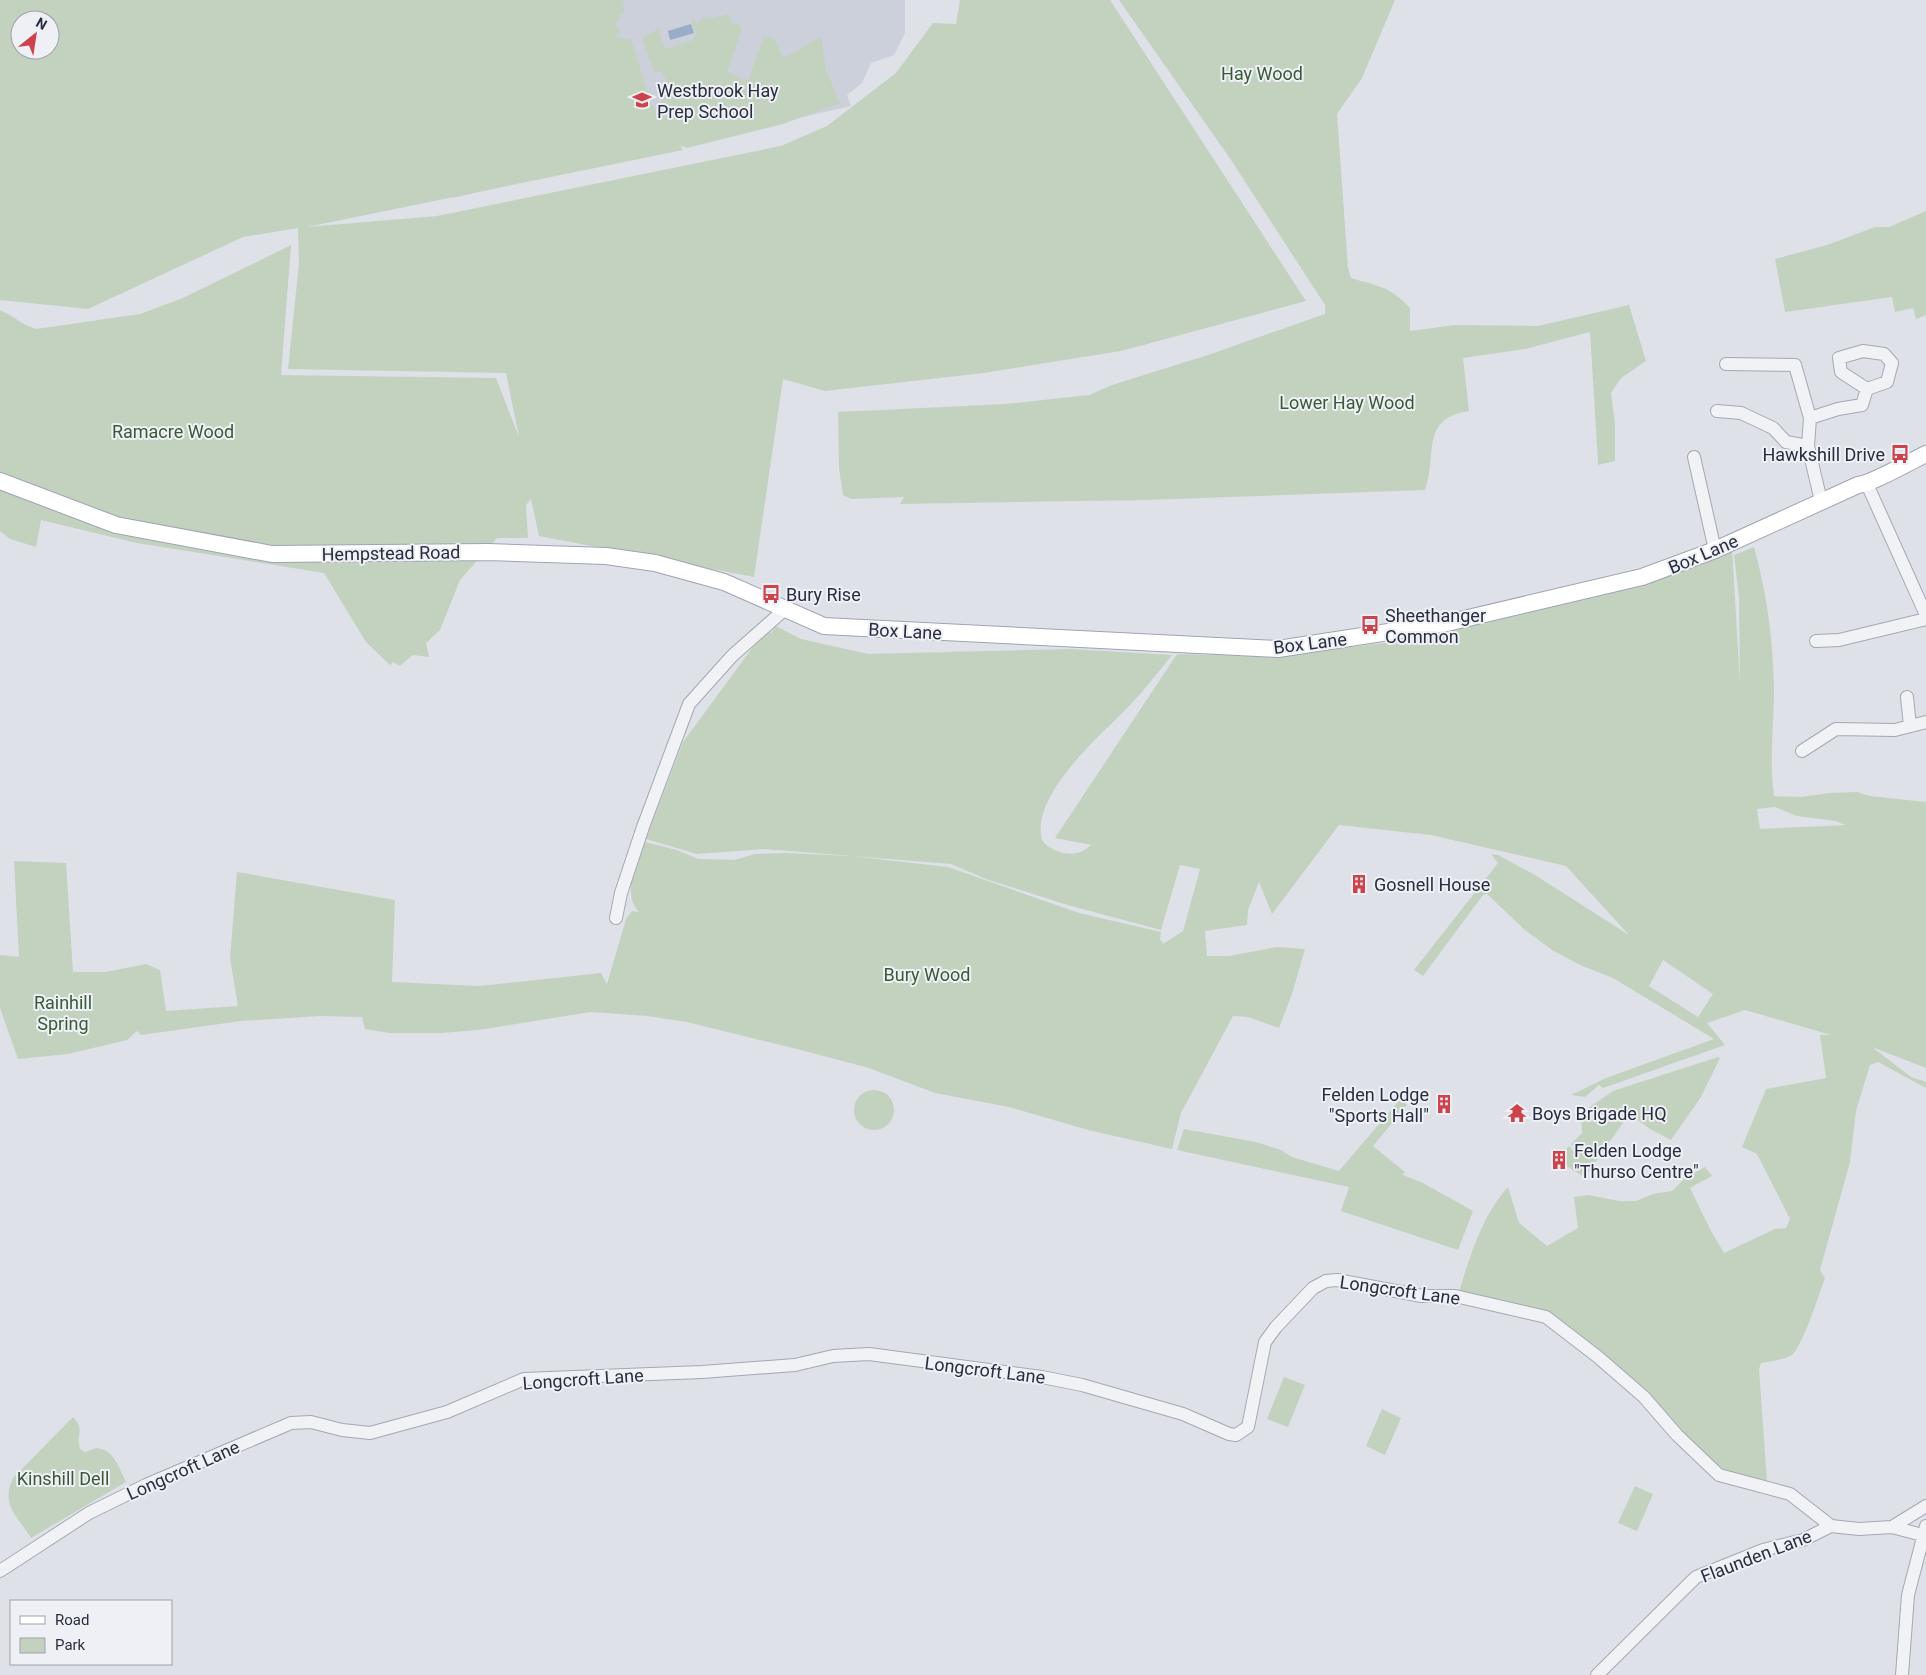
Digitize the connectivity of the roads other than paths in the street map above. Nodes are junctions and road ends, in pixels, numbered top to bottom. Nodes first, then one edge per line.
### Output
1 (1726, 364) dead end
2 (1867, 389) dead end
3 (1716, 411) dead end
4 (1810, 418) junction
5 (1808, 446) junction
6 (1926, 454) edge
7 (1694, 458) dead end
8 (0, 481) edge
9 (1867, 484) junction
10 (1822, 501) junction
11 (1715, 550) junction
12 (784, 610) junction
13 (1926, 617) edge
14 (1816, 641) dead end
15 (1907, 697) dead end
16 (1926, 722) edge
17 (1910, 726) junction
18 (1802, 751) dead end
19 (616, 918) dead end
20 (1926, 1506) edge
21 (1831, 1526) junction
22 (1892, 1527) junction
23 (1925, 1533) edge
24 (0, 1570) edge
25 (1597, 1675) edge
26 (1902, 1675) edge

1 - 4 street
2 - 4 street
3 - 5 street
4 - 5 street
5 - 10 street
6 - 9 main road, Box Lane
7 - 11 street
8 - 12 main road, Hempstead Road
9 - 10 main road, Box Lane
9 - 13 street
10 - 11 main road, Box Lane
11 - 12 main road, Box Lane
12 - 19 street
13 - 14 street
15 - 17 street
16 - 17 street
17 - 18 street
20 - 22 street
21 - 22 street, Flaunden Lane
21 - 24 street, Longcroft Lane
21 - 25 street, Flaunden Lane
22 - 23 street
23 - 26 street

